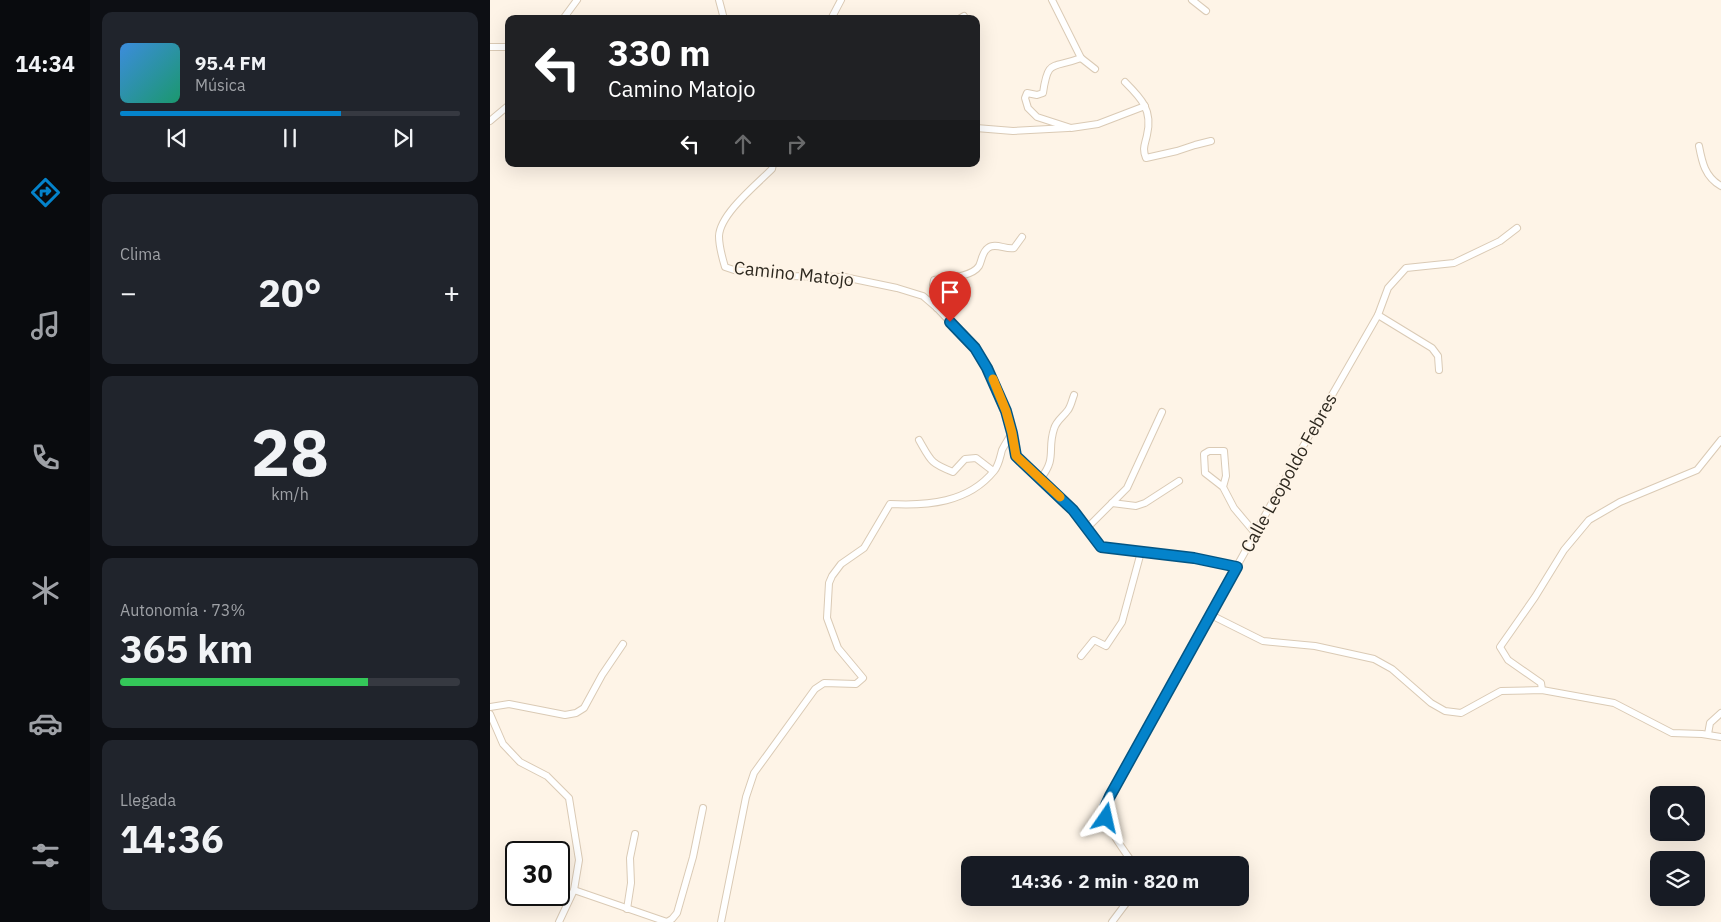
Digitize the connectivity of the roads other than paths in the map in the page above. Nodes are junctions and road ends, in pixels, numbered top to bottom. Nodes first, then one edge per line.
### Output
1 (577, 0) edge
2 (719, 0) edge
3 (841, 0) edge
4 (1052, 0) edge
5 (1192, 0) edge
6 (1206, 11) dead end
7 (566, 15) edge
8 (723, 15) edge
9 (834, 15) edge
10 (490, 47) edge
11 (505, 47) edge
12 (1081, 58) junction
13 (1094, 69) dead end
14 (1125, 82) dead end
15 (1145, 106) junction
16 (505, 109) edge
17 (490, 122) edge
18 (980, 128) edge
19 (1071, 128) junction
20 (1211, 142) dead end
21 (1699, 146) dead end
22 (772, 167) edge
23 (1721, 186) edge
24 (1517, 228) dead end
25 (1022, 237) dead end
26 (937, 308) junction
27 (1378, 315) junction
28 (1439, 370) dead end
29 (1074, 395) dead end
30 (1162, 412) dead end
31 (1012, 433) junction
32 (919, 440) dead end
33 (1721, 440) edge
34 (994, 471) junction
35 (1041, 478) junction
36 (1179, 481) dead end
37 (1223, 487) junction
38 (1112, 503) junction
39 (1087, 528) junction
40 (1255, 533) junction
41 (1141, 552) junction
42 (1237, 567) junction
43 (1211, 615) junction
44 (623, 644) dead end
45 (1081, 656) dead end
46 (1542, 690) junction
47 (490, 707) edge
48 (1721, 712) edge
49 (490, 714) edge
50 (1708, 734) junction
51 (1721, 737) edge
52 (703, 808) dead end
53 (635, 834) dead end
54 (1128, 856) edge
55 (574, 890) junction
56 (1124, 906) edge
57 (627, 909) junction
58 (560, 922) edge
59 (721, 922) edge
60 (1112, 922) edge

1 - 7 street
2 - 8 street
3 - 9 street
4 - 12 street
5 - 6 street
10 - 11 street
12 - 13 street
12 - 19 street
14 - 15 street
15 - 19 street
15 - 20 street
16 - 17 street
18 - 19 street
21 - 23 street
22 - 26 street, Camino Matojo
24 - 27 street, Calle Leopoldo Febres
25 - 26 street
26 - 31 street, Camino Matojo
27 - 28 street
27 - 40 street, Calle Leopoldo Febres
29 - 35 street
30 - 38 street
31 - 34 street
31 - 35 street, Camino Matojo
32 - 34 street
33 - 46 street
34 - 59 street
35 - 39 street, Camino Matojo
36 - 38 street
37 - 37 street
37 - 40 street
38 - 39 street
39 - 41 street, Camino Matojo
40 - 42 street, Calle Leopoldo Febres
41 - 42 street, Camino Matojo
41 - 45 street
42 - 43 street, Calle Leopoldo Febres
43 - 46 street
43 - 54 street, Calle Leopoldo Febres
44 - 47 street
46 - 50 street
48 - 50 street
49 - 55 street
50 - 51 street
52 - 57 street
53 - 57 street
55 - 57 street
55 - 58 street
56 - 60 street

